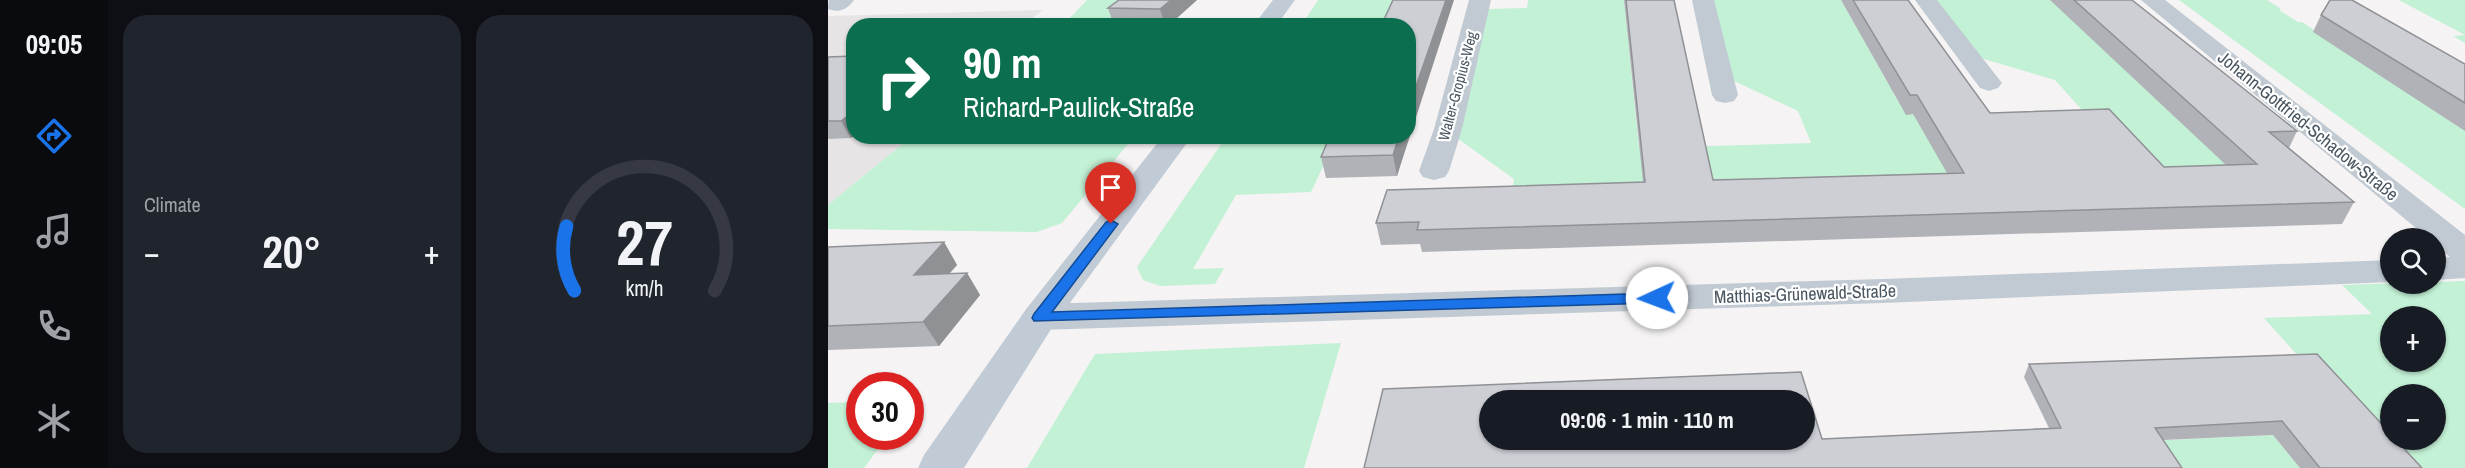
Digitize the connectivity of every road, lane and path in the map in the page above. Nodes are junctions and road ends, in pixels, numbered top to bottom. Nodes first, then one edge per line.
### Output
1 (1284, 0) edge
2 (1480, 0) edge
3 (1703, 0) edge
4 (1926, 0) edge
5 (2152, 0) edge
6 (1270, 18) edge
7 (1989, 83) dead end
8 (1725, 95) dead end
9 (1172, 144) edge
10 (1434, 171) dead end
11 (2465, 252) edge
12 (2465, 267) edge
13 (2446, 268) edge
14 (2380, 272) edge
15 (1040, 318) junction
16 (940, 468) edge

1 - 6 street
2 - 10 street, Walter-Gropius-Weg
3 - 8 street
4 - 7 street
5 - 11 street, Johann-Gottfried-Schadow-Straße
9 - 15 street
12 - 13 street
14 - 15 street, Matthias-Grünewald-Straße
15 - 16 street

